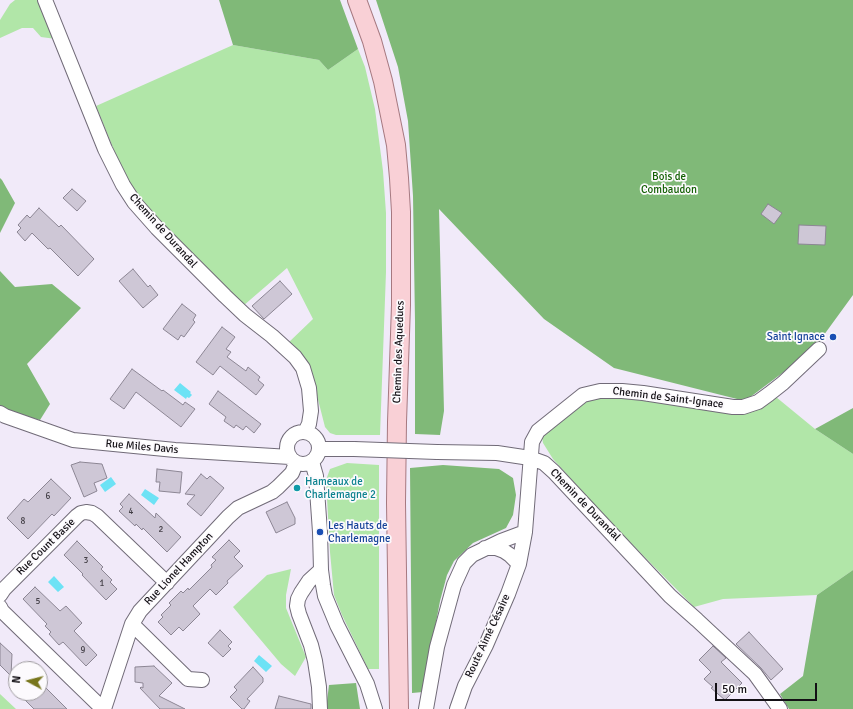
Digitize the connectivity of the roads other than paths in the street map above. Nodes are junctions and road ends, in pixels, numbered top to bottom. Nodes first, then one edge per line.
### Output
1 (45, 0) edge
2 (358, 0) edge
3 (819, 349) dead end
4 (0, 413) edge
5 (305, 432) junction
6 (320, 449) junction
7 (530, 458) junction
8 (293, 460) junction
9 (312, 462) junction
10 (525, 532) junction
11 (485, 548) junction
12 (519, 564) junction
13 (321, 570) junction
14 (166, 583) junction
15 (0, 595) edge
16 (0, 608) edge
17 (132, 624) junction
18 (202, 680) dead end
19 (103, 709) edge
20 (320, 709) edge
21 (375, 709) edge
22 (399, 709) edge
23 (426, 709) edge
24 (458, 709) edge
25 (780, 709) edge

1 - 5 street, Chemin de Durandal
2 - 22 main road, Chemin des Aqueducs
3 - 7 street, Chemin de Saint-Ignace
4 - 8 street, Rue Miles Davis
5 - 6 street
5 - 8 street
6 - 7 street, Chemin de Durandal, bridge
6 - 9 street
7 - 10 street, Chemin de Saint-Ignace
7 - 25 street, Chemin de Durandal
8 - 9 street
8 - 14 street, Rue Lionel Hampton
9 - 13 street
10 - 11 street
10 - 12 street, Route Aimé Césaire
11 - 12 street
11 - 23 street
12 - 24 street, Route Aimé Césaire
13 - 20 street
13 - 21 street
14 - 15 street, Rue Count Basie
14 - 17 street, Rue Lionel Hampton
16 - 19 street
17 - 18 street
17 - 19 street, Rue Lionel Hampton

